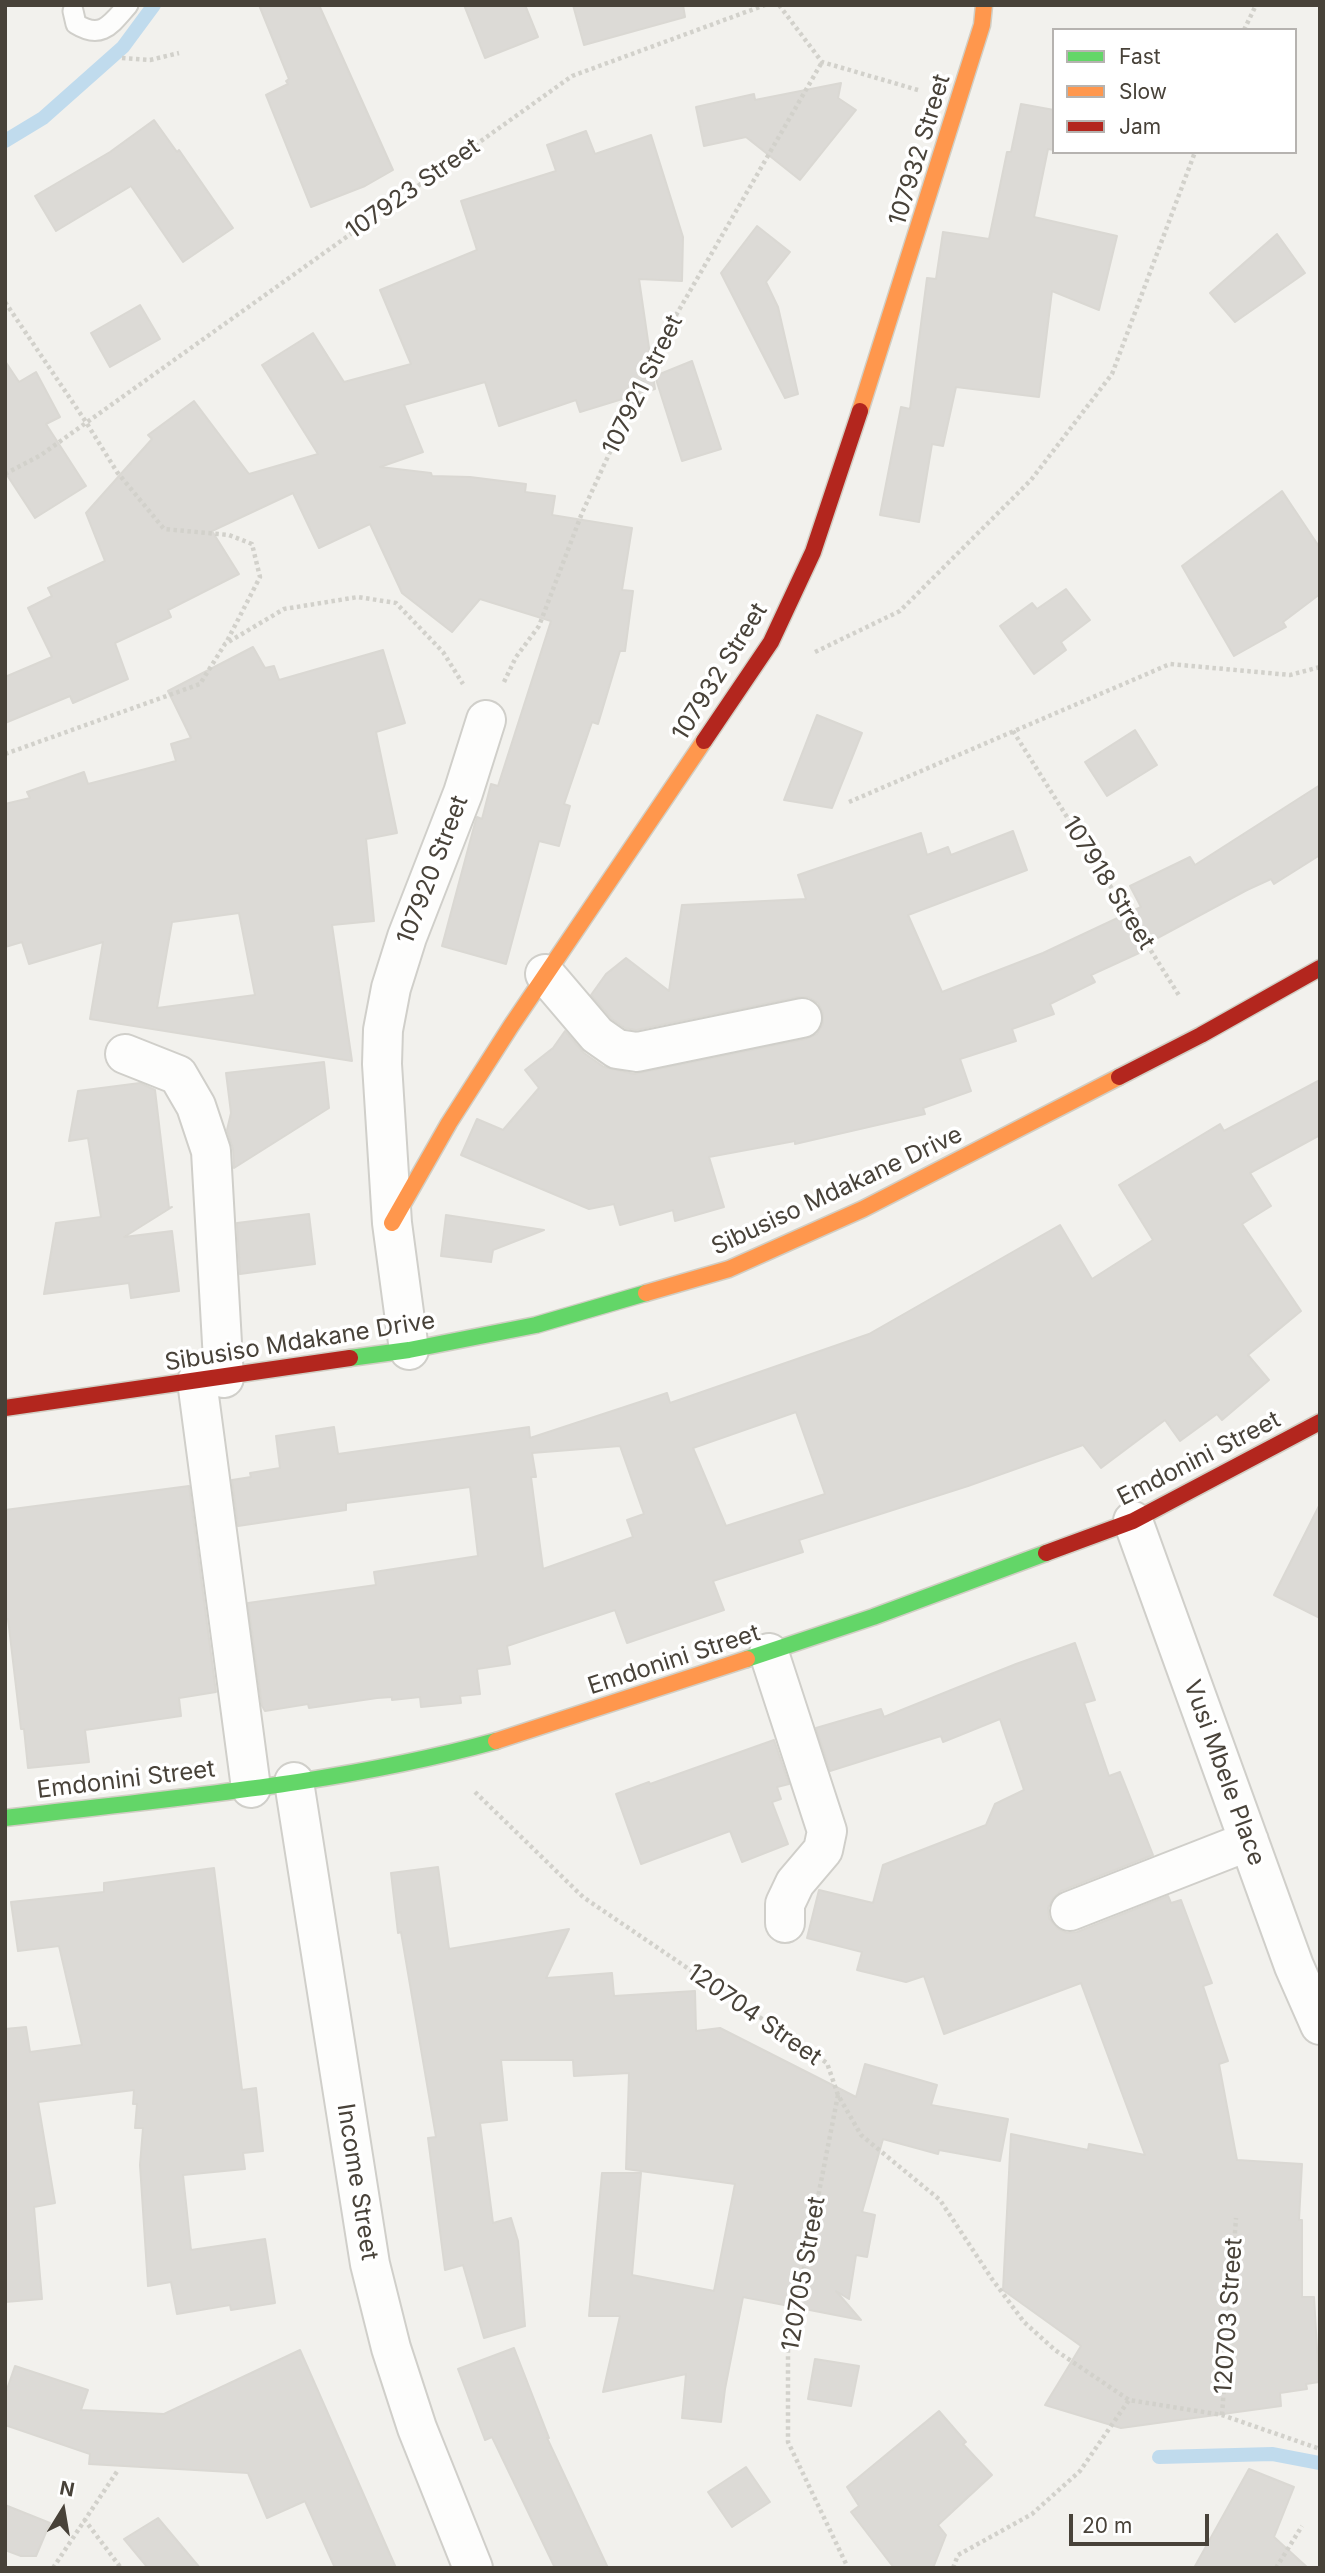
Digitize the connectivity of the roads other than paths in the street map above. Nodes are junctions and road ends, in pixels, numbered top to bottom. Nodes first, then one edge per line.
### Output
1 (128, 5) edge
2 (985, 5) edge
3 (74, 11) dead end
4 (486, 720) road end
5 (1320, 968) edge
6 (545, 974) junction
7 (802, 1018) dead end
8 (125, 1054) dead end
9 (392, 1223) junction
10 (409, 1350) junction
11 (211, 1379) junction
12 (5, 1408) edge
13 (1320, 1422) edge
14 (1133, 1521) junction
15 (769, 1653) junction
16 (294, 1782) junction
17 (251, 1788) junction
18 (5, 1818) edge
19 (1249, 1841) junction
20 (1070, 1911) dead end
21 (785, 1923) dead end
22 (1320, 2025) edge
23 (473, 2568) edge

1 - 3 lane
2 - 6 street, 107932 Street
4 - 9 street, 107920 Street
5 - 10 street, Sibusiso Mdakane Drive
6 - 7 street
6 - 9 street, 107932 Street
8 - 11 street
9 - 10 street, 107920 Street
10 - 11 street, Sibusiso Mdakane Drive
11 - 12 street, Sibusiso Mdakane Drive
11 - 17 street
13 - 14 street, Emdonini Street
14 - 15 street, Emdonini Street
14 - 19 street, Vusi Mbele Place
15 - 16 street, Emdonini Street
15 - 21 street
16 - 17 street, Emdonini Street
16 - 23 street, Income Street
17 - 18 street, Emdonini Street
19 - 20 street
19 - 22 street, Vusi Mbele Place

